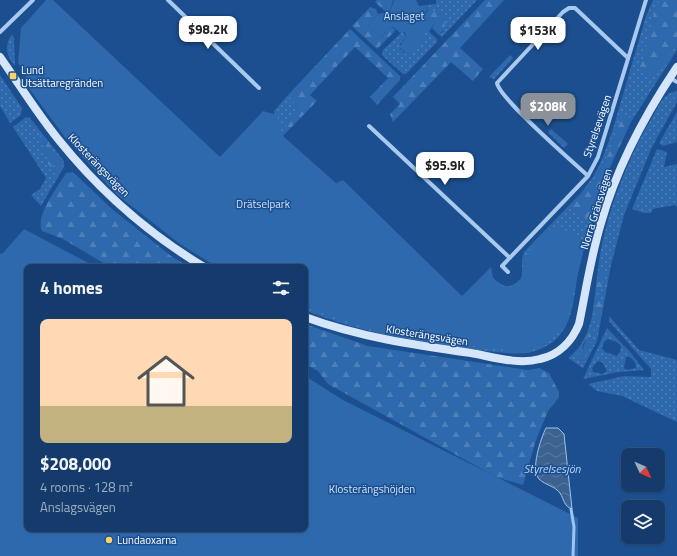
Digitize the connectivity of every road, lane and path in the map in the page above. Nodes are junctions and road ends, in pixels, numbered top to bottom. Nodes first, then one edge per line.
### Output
1 (33, 0) edge
2 (168, 0) edge
3 (646, 0) edge
4 (0, 32) edge
5 (0, 57) edge
6 (628, 58) junction
7 (677, 67) edge
8 (674, 80) edge
9 (259, 88) dead end
10 (369, 126) dead end
11 (588, 176) junction
12 (510, 258) junction
13 (200, 264) edge
14 (508, 272) dead end
15 (308, 318) edge
16 (548, 357) joint

1 - 4 street
2 - 9 street
3 - 6 street, Styrelsevägen
5 - 13 street, Klosterängsvägen
6 - 11 street, Styrelsevägen
6 - 11 street
7 - 8 street, Norra Gränsvägen
8 - 16 street, Norra Gränsvägen
10 - 12 street
11 - 12 street, Styrelsevägen
12 - 14 street
15 - 16 street, Klosterängsvägen

